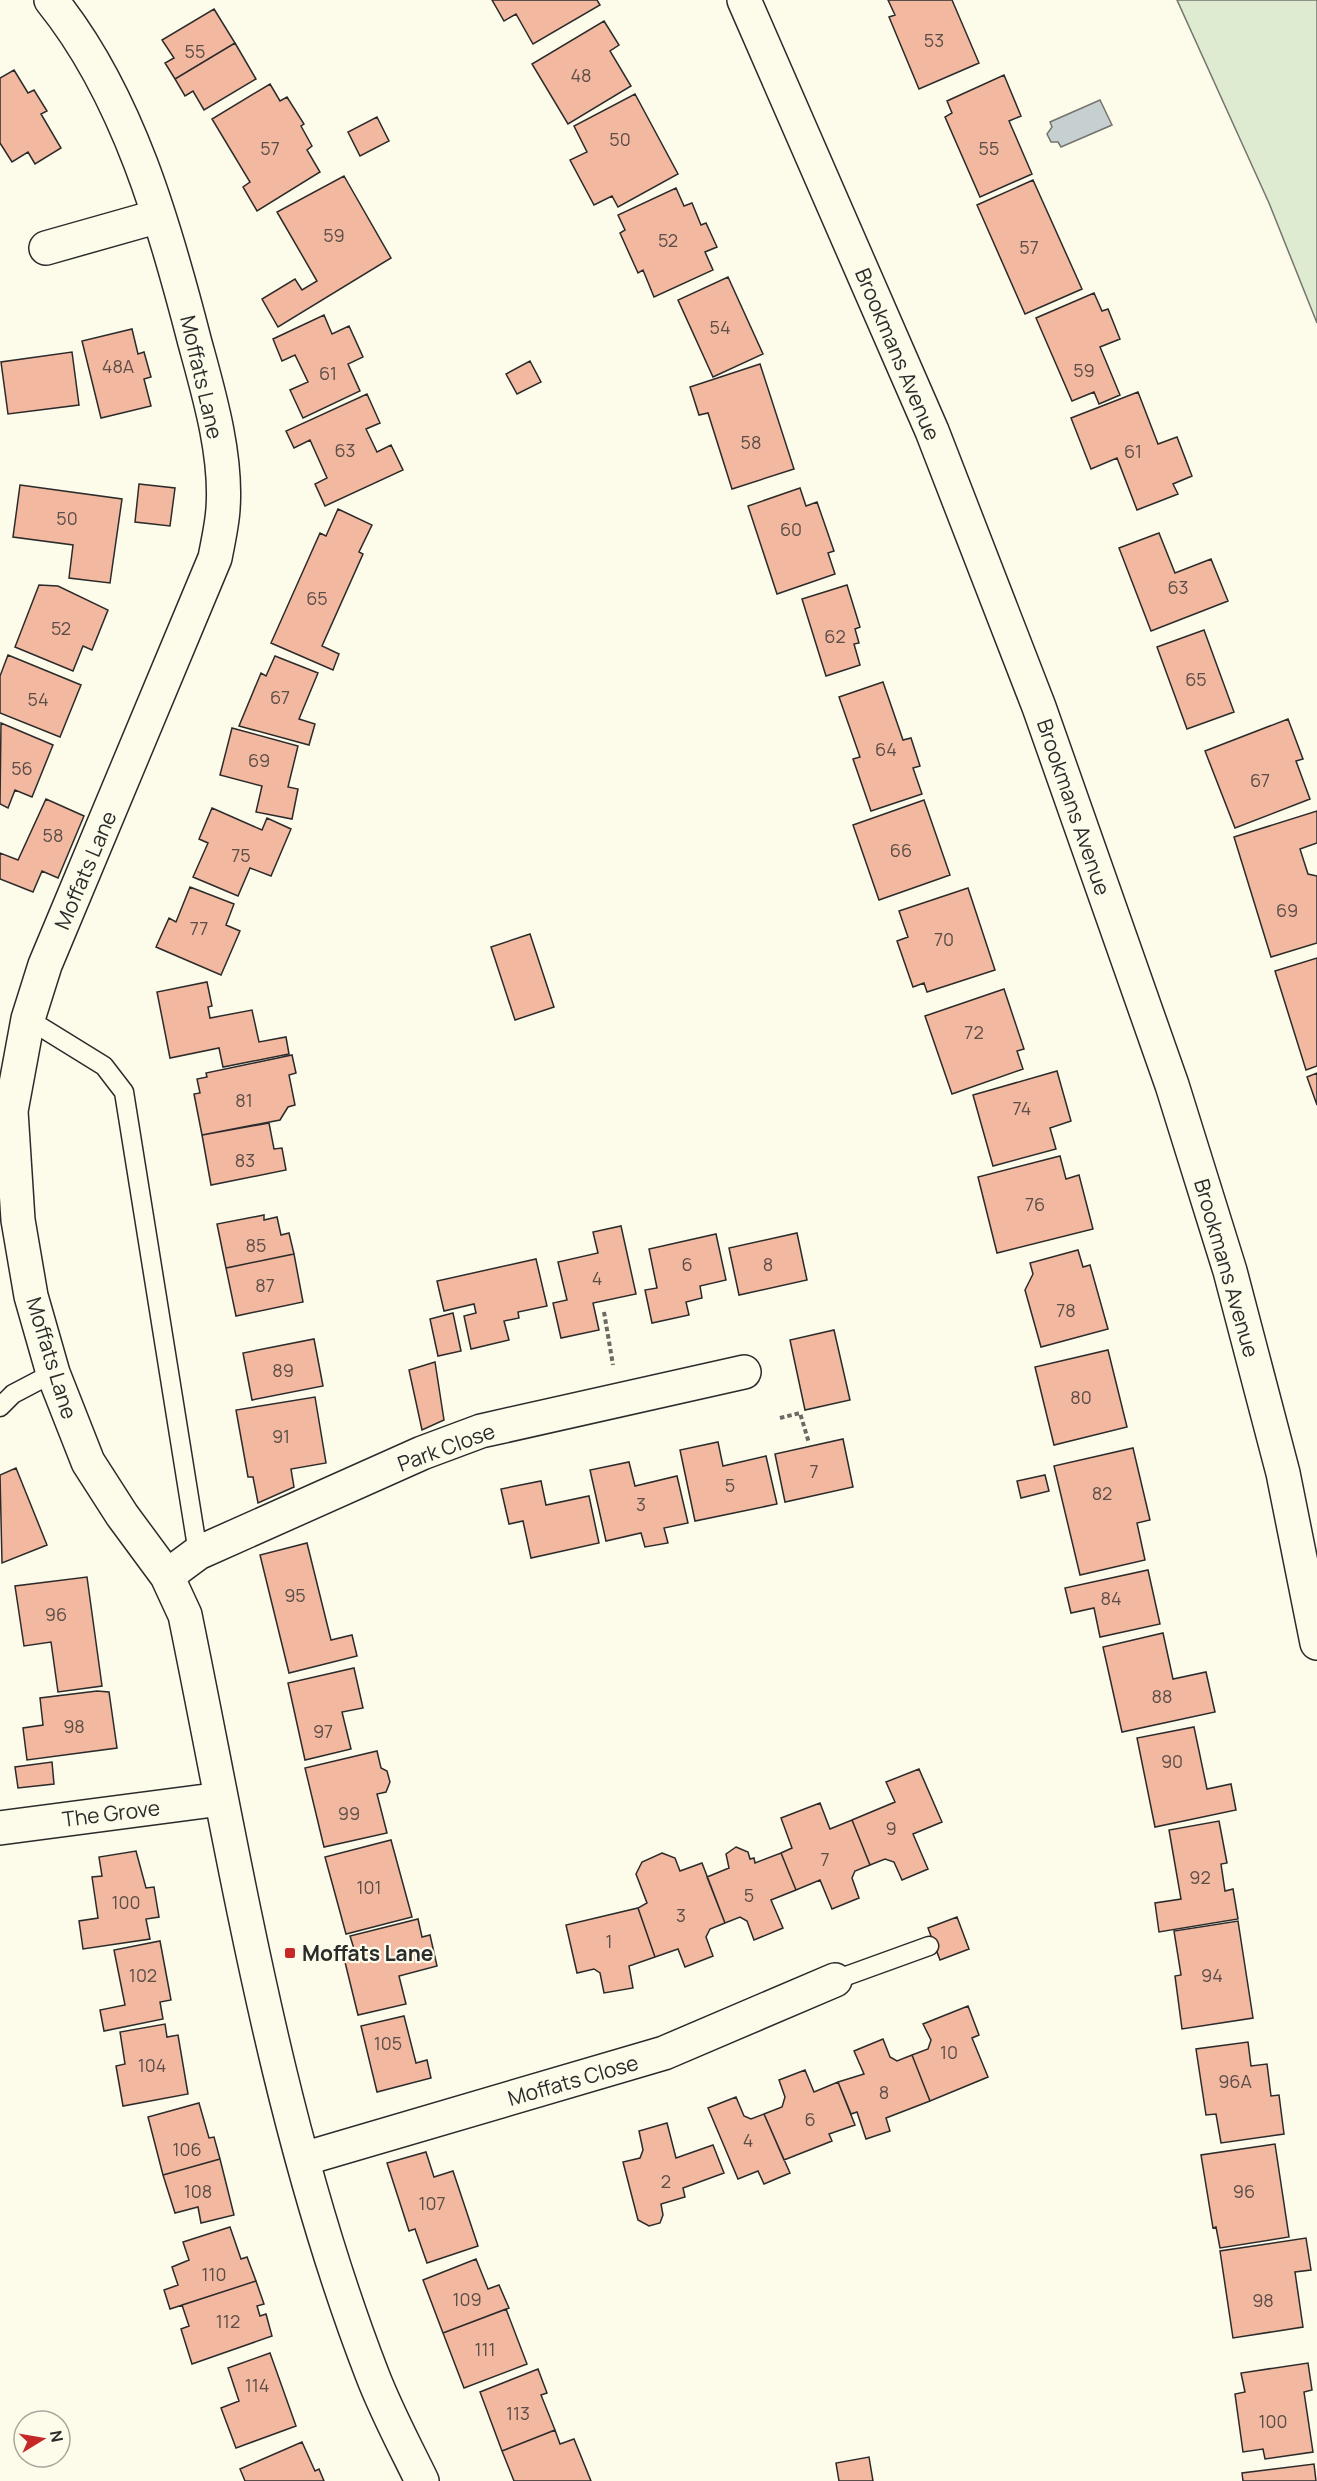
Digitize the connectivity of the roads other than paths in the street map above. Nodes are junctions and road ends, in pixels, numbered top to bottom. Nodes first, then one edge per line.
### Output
1 (51, 0) edge
2 (744, 0) edge
3 (159, 216) junction
4 (46, 248) dead end
5 (28, 1019) junction
6 (53, 1372) junction
7 (744, 1372) dead end
8 (0, 1407) edge
9 (198, 1553) junction
10 (167, 1576) junction
11 (1317, 1643) edge
12 (221, 1799) junction
13 (0, 1828) edge
14 (929, 1946) dead end
15 (835, 1980) joint
16 (303, 2159) junction
17 (422, 2481) edge

1 - 3 street, Moffats Lane
2 - 11 street, Brookmans Avenue
3 - 4 street
3 - 5 street, Moffats Lane
5 - 6 street, Moffats Lane
5 - 9 lane
6 - 8 lane
6 - 10 street, Moffats Lane
7 - 9 street, Park Close
9 - 10 street, Park Close
10 - 12 street, Moffats Lane
12 - 13 street, The Grove
12 - 16 street, Moffats Lane
14 - 15 lane
15 - 16 street, Moffats Close
16 - 17 street, Moffats Lane

